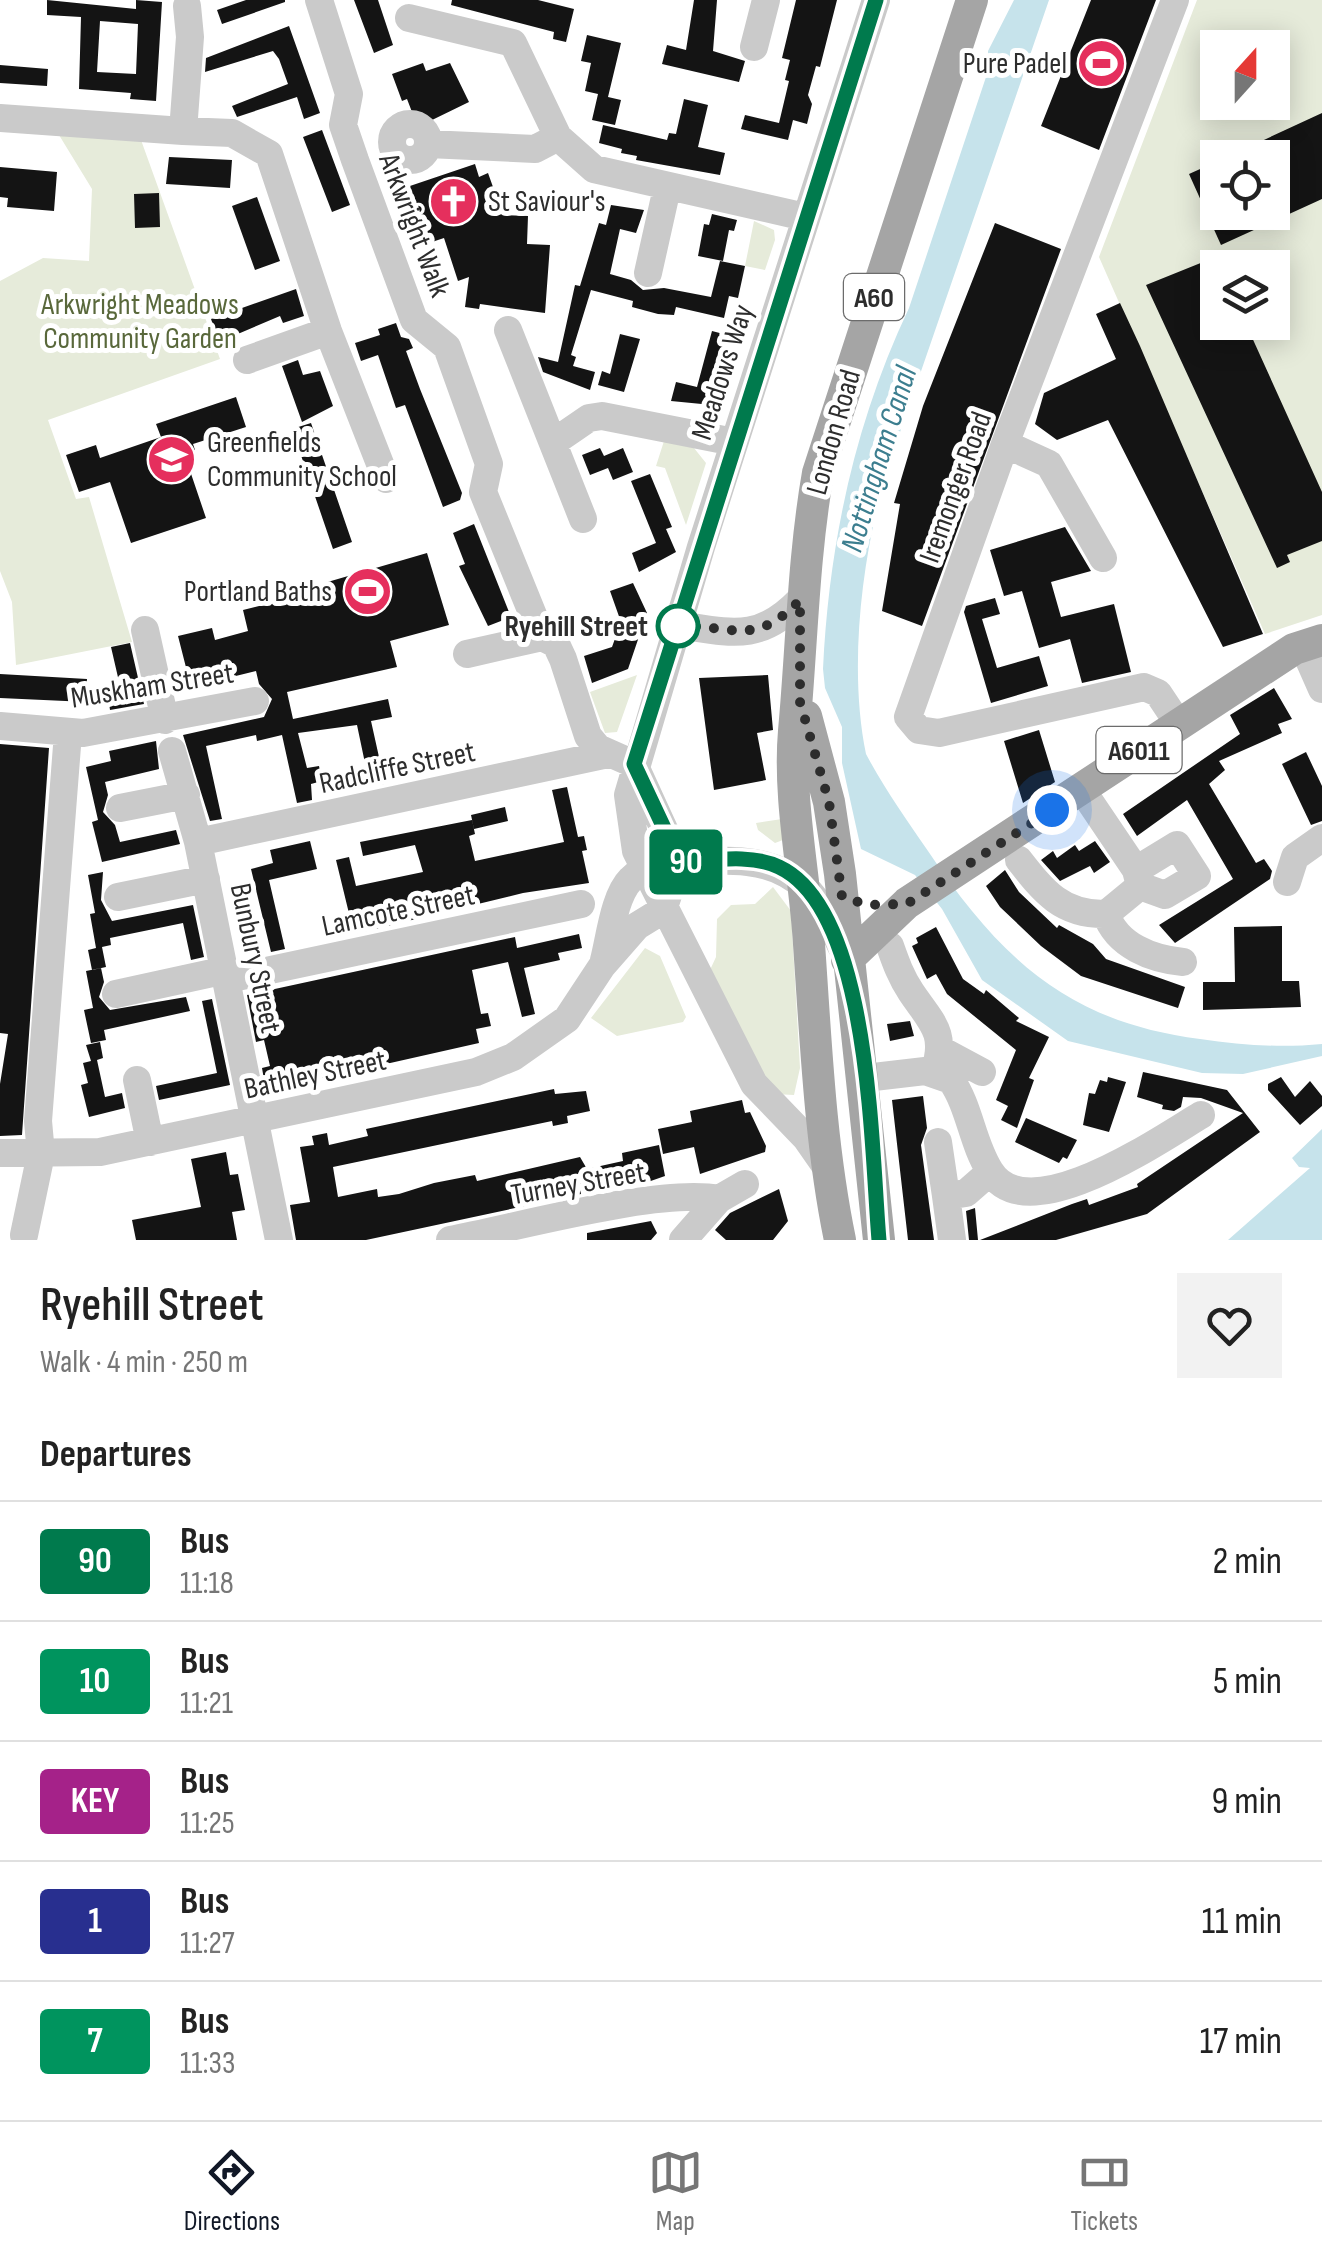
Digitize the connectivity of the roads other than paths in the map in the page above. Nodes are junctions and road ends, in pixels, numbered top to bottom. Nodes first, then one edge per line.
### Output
1 (319, 0) edge
2 (766, 0) edge
3 (876, 0) edge
4 (972, 0) edge
5 (1174, 0) edge
6 (186, 6) dead end
7 (425, 14) edge
8 (749, 33) dead end
9 (0, 118) edge
10 (183, 132) junction
11 (558, 137) junction
12 (428, 144) dead end
13 (667, 188) junction
14 (806, 217) junction
15 (658, 259) dead end
16 (508, 330) dead end
17 (328, 331) junction
18 (247, 360) dead end
19 (554, 442) junction
20 (734, 442) junction
21 (1005, 444) junction
22 (386, 479) dead end
23 (584, 518) dead end
24 (1102, 558) dead end
25 (800, 600) junction
26 (678, 625) junction
27 (145, 630) dead end
28 (542, 637) junction
29 (1312, 643) edge
30 (467, 654) dead end
31 (1322, 689) edge
32 (255, 701) dead end
33 (800, 702) junction
34 (165, 720) junction
35 (1178, 723) junction
36 (0, 726) edge
37 (68, 733) junction
38 (172, 751) dead end
39 (621, 759) junction
40 (1082, 790) junction
41 (186, 795) junction
42 (120, 808) dead end
43 (1322, 838) edge
44 (198, 842) junction
45 (1019, 860) dead end
46 (680, 862) junction
47 (645, 870) junction
48 (206, 879) junction
49 (1287, 882) dead end
50 (805, 886) junction
51 (118, 897) dead end
52 (842, 897) junction
53 (581, 904) dead end
54 (907, 904) junction
55 (1106, 914) junction
56 (655, 915) junction
57 (890, 946) dead end
58 (846, 960) junction
59 (1184, 962) dead end
60 (602, 966) junction
61 (226, 974) junction
62 (116, 994) dead end
63 (937, 1061) junction
64 (982, 1072) dead end
65 (136, 1080) dead end
66 (865, 1086) junction
67 (1201, 1115) dead end
68 (258, 1120) junction
69 (150, 1142) junction
70 (938, 1142) dead end
71 (0, 1152) edge
72 (41, 1154) junction
73 (821, 1154) junction
74 (990, 1172) junction
75 (745, 1184) dead end
76 (946, 1196) junction
77 (718, 1199) junction
78 (24, 1235) dead end
79 (279, 1240) edge
80 (450, 1240) edge
81 (683, 1240) edge
82 (840, 1240) edge
83 (879, 1240) edge
84 (952, 1240) edge

1 - 28 street, Arkwright Walk
2 - 8 street
3 - 14 street, Meadows Way
4 - 25 main road, London Road / A60
5 - 21 street, Iremonger Road
6 - 10 street
7 - 11 street
9 - 10 street
10 - 17 street
11 - 12 street
11 - 13 street
13 - 14 street
13 - 15 street
14 - 20 street, Meadows Way
16 - 19 street
17 - 18 street
17 - 22 street
19 - 20 street
19 - 23 street
20 - 26 street, Meadows Way
21 - 24 street
21 - 35 street, Iremonger Road
25 - 26 street
25 - 33 main road, London Road / A60
26 - 39 street, Meadows Way
27 - 34 street
28 - 30 street
28 - 39 street, Arkwright Walk
29 - 31 street
29 - 35 main road, A6011
32 - 34 street, Muskham Street
33 - 50 main road, London Road / A60
33 - 52 main road, London Road / A60
34 - 37 street, Muskham Street
35 - 40 main road, A6011
36 - 37 street, Muskham Street
37 - 72 street
38 - 41 street, Bunbury Street
39 - 44 street, Radcliffe Street
39 - 46 street
39 - 47 street, Meadows Way
40 - 54 main road, A6011
40 - 55 street
41 - 42 street
41 - 44 street, Bunbury Street
43 - 49 street
44 - 48 street, Bunbury Street
45 - 55 street
46 - 47 street
46 - 50 street
46 - 56 street
47 - 56 street, Meadows Way
47 - 60 street, Bathley Street
48 - 51 street
48 - 61 street, Bunbury Street
50 - 58 street, London Road
50 - 73 main road, London Road / A60
52 - 54 main road
52 - 58 main road, London Road / A60
53 - 61 street, Lamcote Street
54 - 58 main road, A6011
55 - 59 street
56 - 60 street, Bathley Street
56 - 73 street, Meadows Way
57 - 63 street
58 - 66 main road, London Road / A60
60 - 68 street, Bathley Street
61 - 62 street, Lamcote Street
61 - 68 street, Bunbury Street
63 - 64 street
63 - 66 street
63 - 74 street
65 - 69 street
66 - 73 main road
66 - 83 main road, London Road / A60
67 - 74 street
68 - 69 street, Bathley Street
68 - 79 street, Bunbury Street
69 - 72 street, Bathley Street
70 - 76 street
71 - 72 street, Bathley Street
72 - 78 street
73 - 82 main road, London Road / A60
74 - 76 street
75 - 77 street
76 - 84 street
77 - 80 street, Turney Street
77 - 81 street

